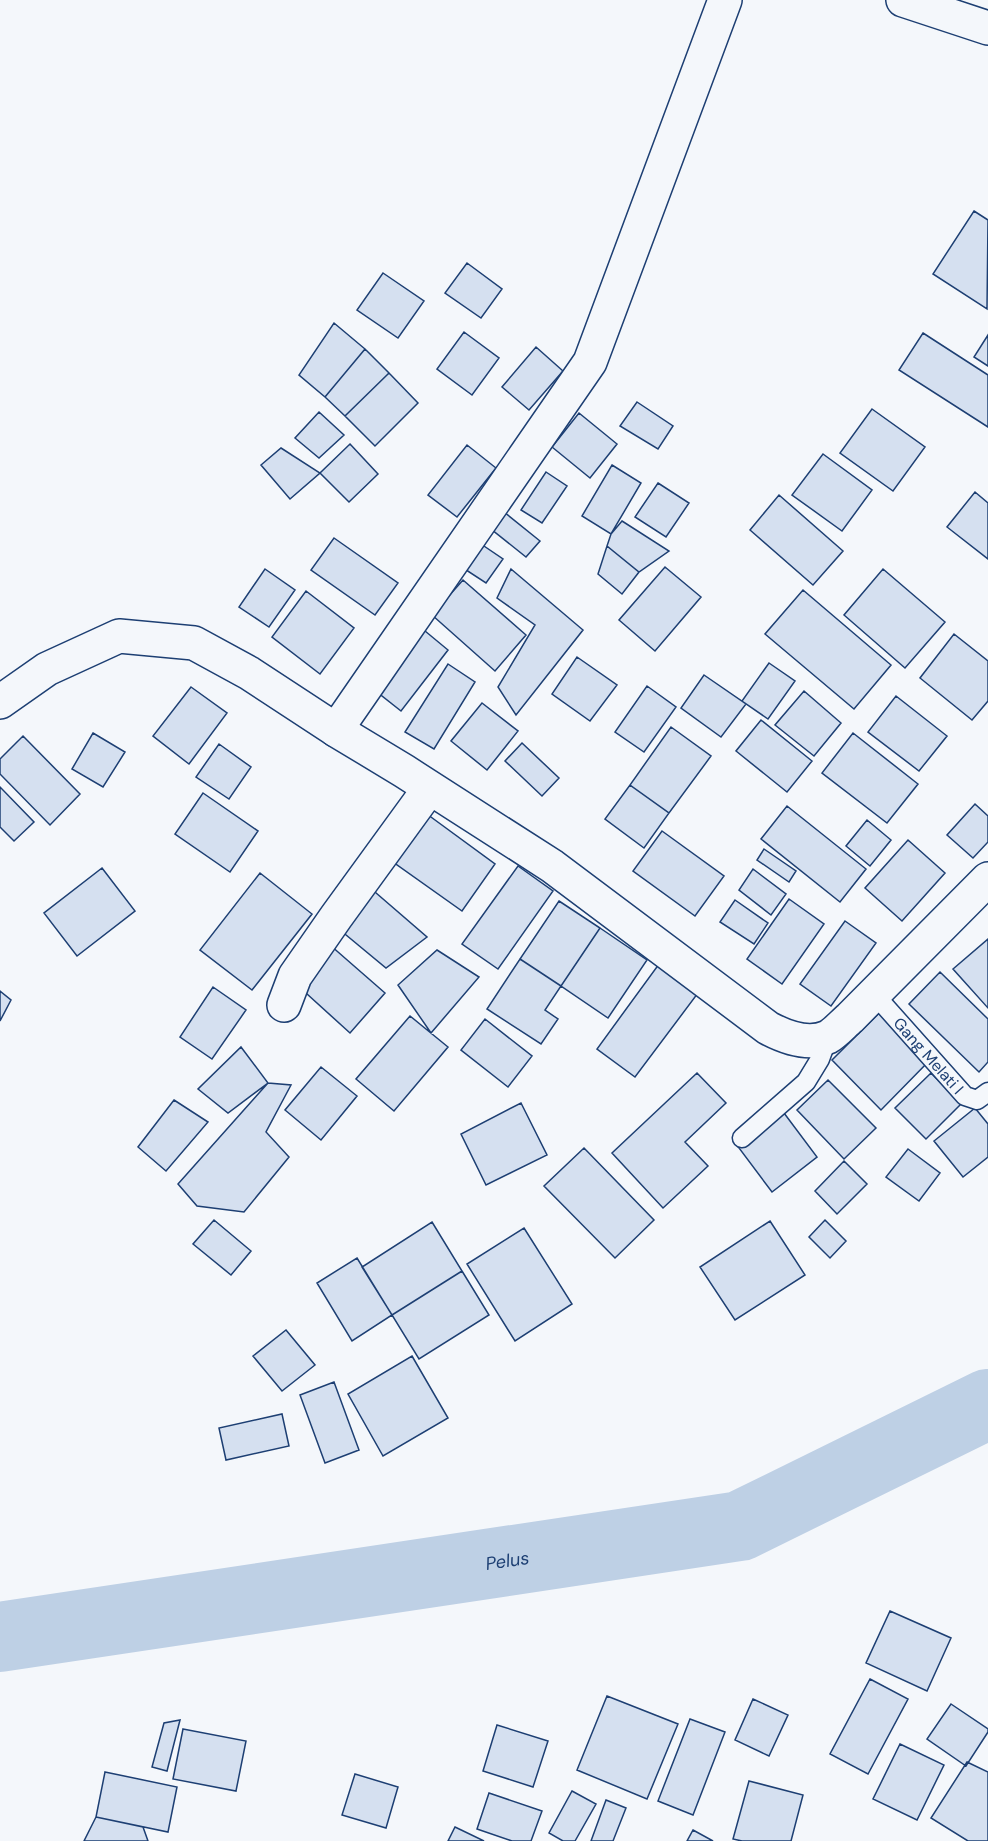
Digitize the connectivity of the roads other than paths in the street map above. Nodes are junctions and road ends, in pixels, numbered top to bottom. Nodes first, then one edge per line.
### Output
1 (725, 0) edge
2 (903, 0) edge
3 (988, 28) edge
4 (0, 702) edge
5 (336, 730) junction
6 (429, 789) junction
7 (988, 879) edge
8 (875, 995) junction
9 (284, 1005) dead end
10 (828, 1037) junction
11 (988, 1092) edge
12 (742, 1138) dead end

1 - 5 street
2 - 3 street
4 - 5 street
5 - 6 street
6 - 9 street
6 - 10 street
7 - 8 street
8 - 10 street
8 - 11 lane, Gang Melati I
10 - 12 lane

